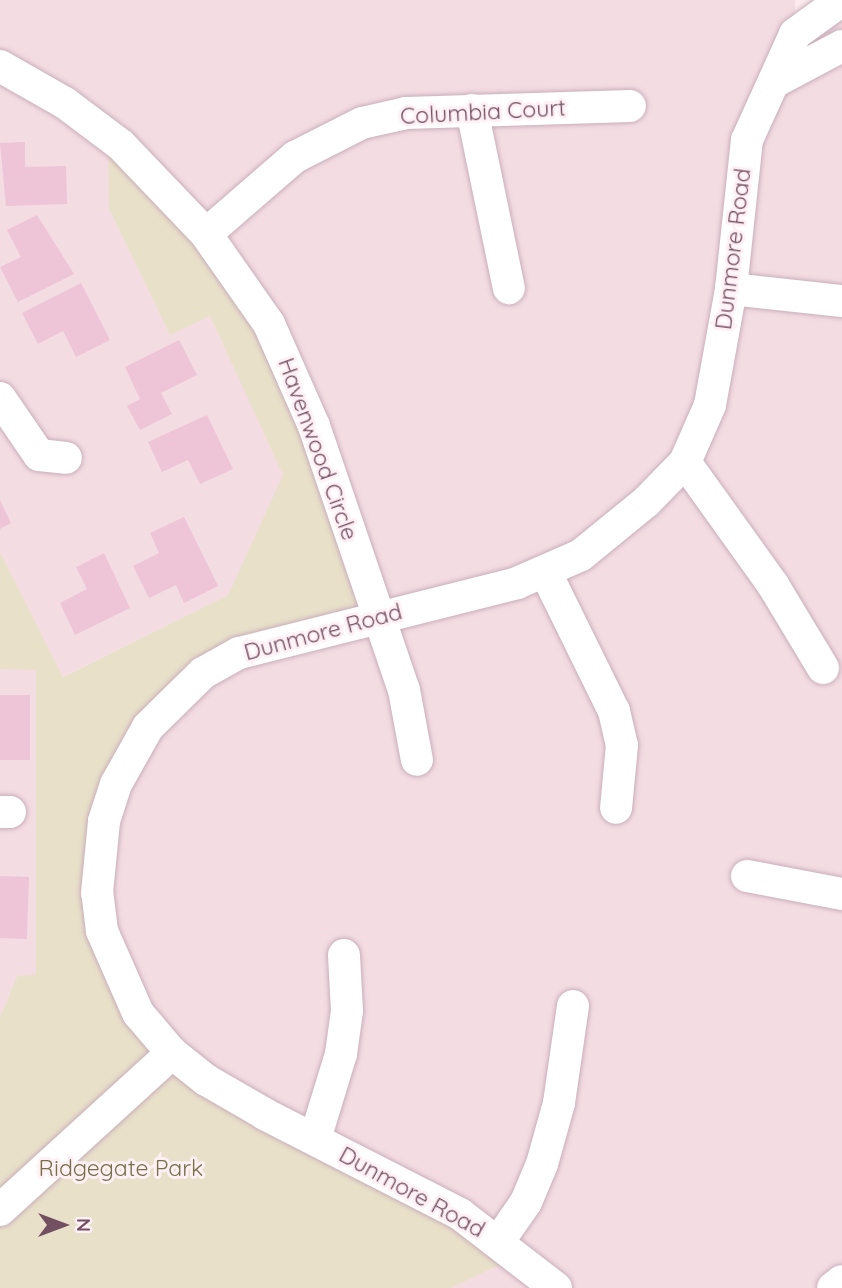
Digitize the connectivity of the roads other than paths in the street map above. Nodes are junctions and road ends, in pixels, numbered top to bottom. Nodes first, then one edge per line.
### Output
1 (842, 0) edge
2 (842, 46) edge
3 (0, 66) edge
4 (774, 82) junction
5 (630, 106) dead end
6 (472, 110) junction
7 (206, 234) junction
8 (509, 288) dead end
9 (731, 289) junction
10 (842, 301) edge
11 (0, 398) edge
12 (66, 458) dead end
13 (685, 461) junction
14 (545, 571) junction
15 (376, 615) junction
16 (823, 668) dead end
17 (417, 760) dead end
18 (616, 808) dead end
19 (747, 876) dead end
20 (842, 894) edge
21 (344, 955) dead end
22 (573, 1006) dead end
23 (172, 1053) junction
24 (315, 1139) junction
25 (0, 1210) edge
26 (499, 1241) junction
27 (842, 1281) edge
28 (555, 1288) edge
29 (833, 1288) edge

1 - 4 street, Dunmore Road
2 - 4 street
3 - 7 street, Havenwood Circle
4 - 9 street, Dunmore Road
5 - 6 street, Columbia Court
6 - 7 street, Columbia Court
6 - 8 street
7 - 15 street, Havenwood Circle
9 - 10 street
9 - 13 street, Dunmore Road
11 - 12 street
13 - 14 street, Dunmore Road
13 - 16 street
14 - 15 street, Dunmore Road
14 - 18 street
15 - 17 street, Havenwood Circle
15 - 23 street, Dunmore Road
19 - 20 street
21 - 24 street
22 - 26 street
23 - 24 street, Dunmore Road
23 - 25 street
24 - 26 street, Dunmore Road
26 - 28 street, Dunmore Road
27 - 29 street

